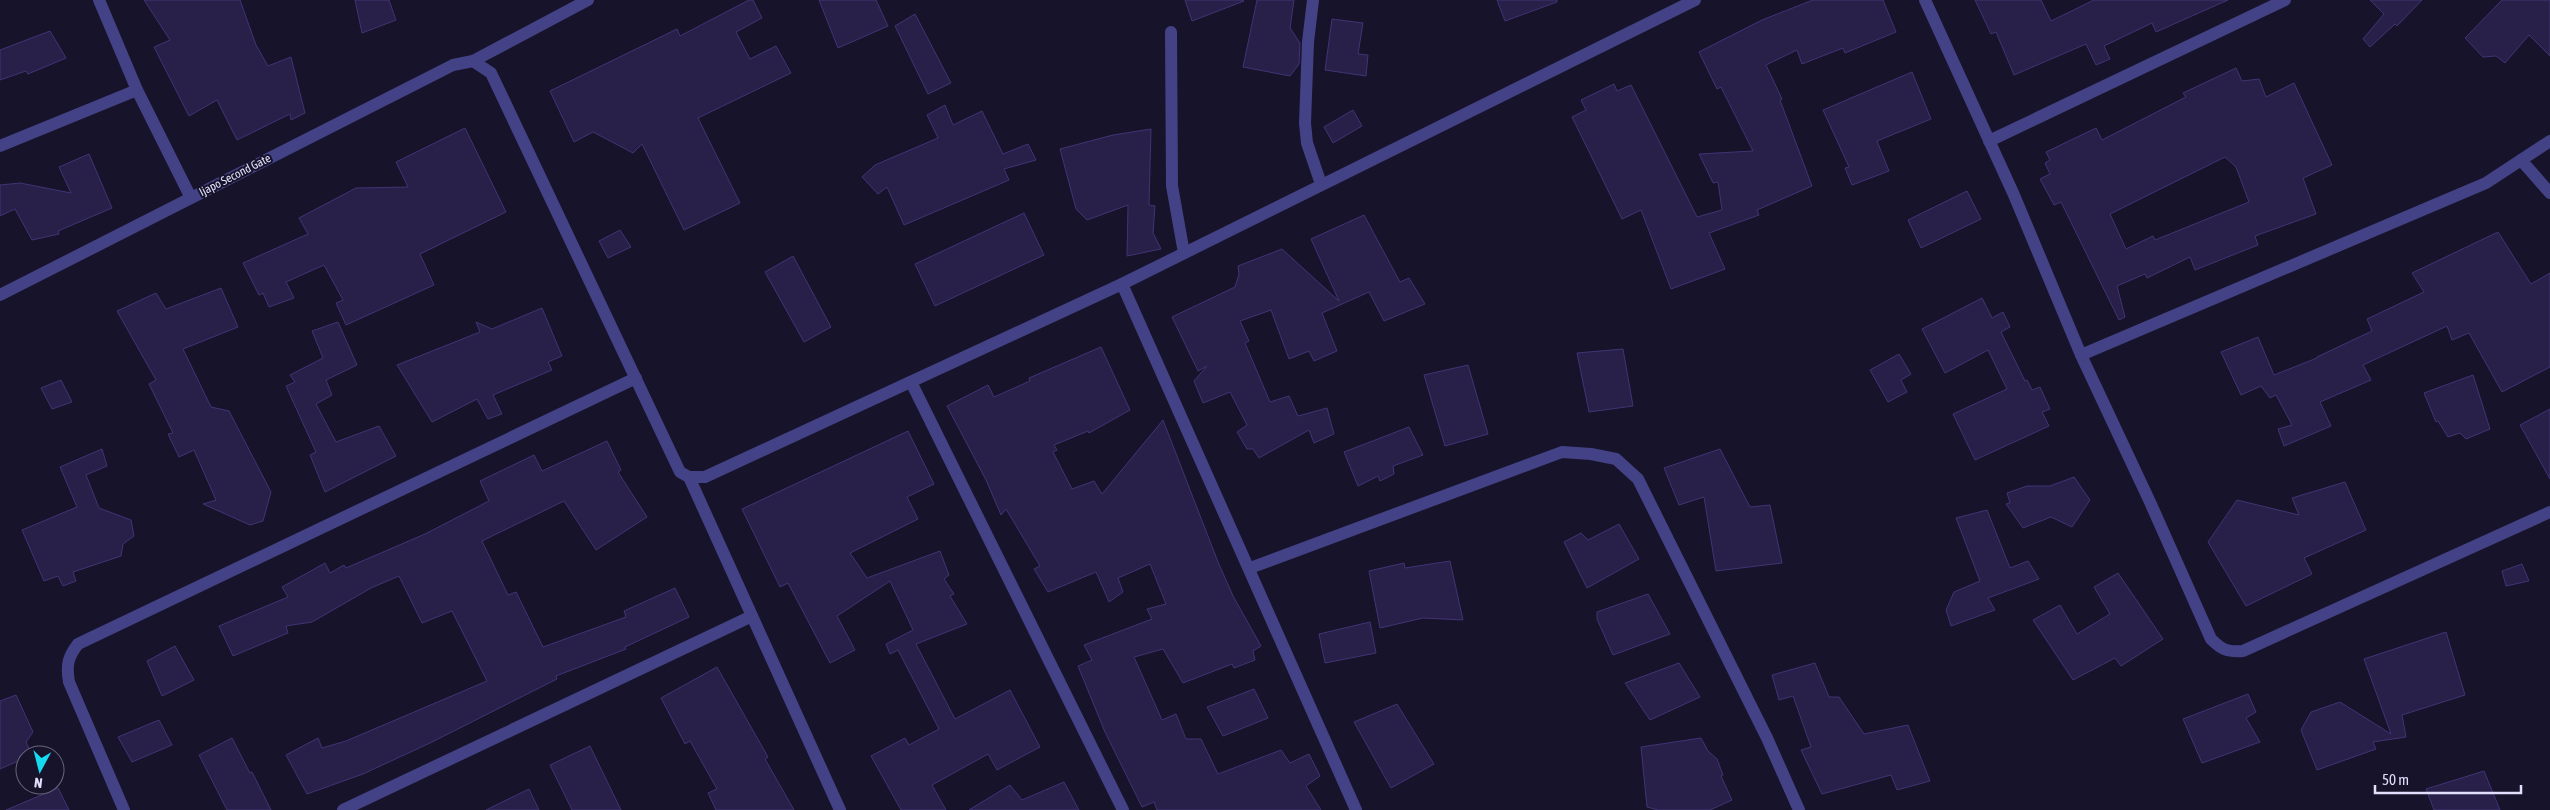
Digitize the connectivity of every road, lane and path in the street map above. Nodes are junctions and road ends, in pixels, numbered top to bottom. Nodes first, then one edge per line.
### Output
1 (99, 0) edge
2 (588, 0) edge
3 (1313, 0) edge
4 (1695, 0) edge
5 (1925, 0) edge
6 (2285, 0) edge
7 (1171, 32) dead end
8 (473, 61) junction
9 (137, 90) junction
10 (1989, 141) junction
11 (2550, 141) edge
12 (0, 146) edge
13 (2520, 160) junction
14 (1321, 184) junction
15 (2550, 193) edge
16 (191, 198) junction
17 (1184, 253) junction
18 (1122, 284) junction
19 (0, 295) edge
20 (2081, 355) junction
21 (636, 378) junction
22 (911, 382) junction
23 (689, 477) junction
24 (2550, 512) edge
25 (1250, 568) junction
26 (752, 616) junction
27 (124, 810) edge
28 (343, 810) edge
29 (840, 810) edge
30 (1122, 810) edge
31 (1356, 810) edge
32 (1799, 810) edge

1 - 9 street
2 - 8 street, Ijapo Second Gate
3 - 14 street
4 - 14 street
5 - 10 street
6 - 10 street
7 - 17 street
8 - 16 street, Ijapo Second Gate
8 - 21 street
9 - 12 street
9 - 16 street
10 - 20 street
11 - 13 street
13 - 15 street
13 - 20 street
14 - 17 street
16 - 19 street, Ijapo Second Gate
17 - 18 street
18 - 22 street
18 - 25 street
20 - 24 street
21 - 23 street
21 - 27 street
22 - 23 street
22 - 30 street
23 - 26 street
25 - 31 street
25 - 32 street
26 - 28 street
26 - 29 street

